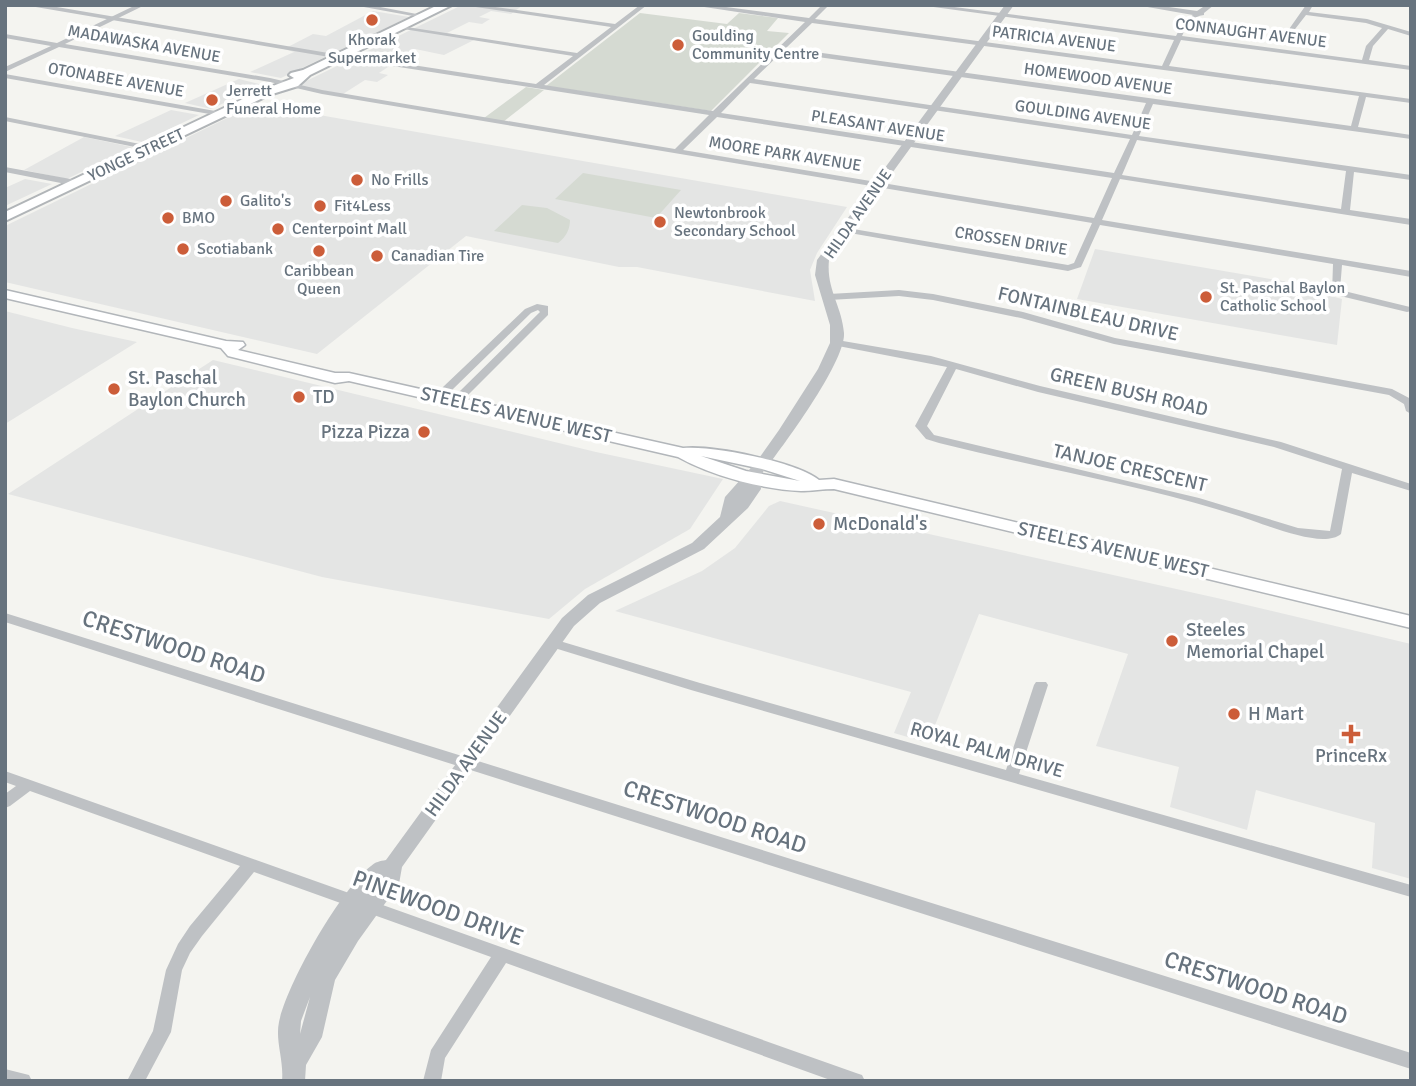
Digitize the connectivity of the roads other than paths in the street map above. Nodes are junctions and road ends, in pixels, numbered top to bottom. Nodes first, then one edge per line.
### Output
1 (28, 5) edge
2 (142, 5) edge
3 (356, 5) edge
4 (447, 5) edge
5 (465, 5) edge
6 (644, 5) edge
7 (694, 5) edge
8 (825, 5) edge
9 (922, 5) edge
10 (1010, 5) edge
11 (1139, 5) edge
12 (1211, 5) edge
13 (1310, 5) edge
14 (1304, 13) junction
15 (1202, 14) junction
16 (1003, 15) junction
17 (424, 16) junction
18 (113, 19) junction
19 (811, 21) junction
20 (617, 26) junction
21 (1386, 27) junction
22 (400, 28) junction
23 (1290, 32) dead end
24 (1411, 34) edge
25 (5, 36) edge
26 (1178, 38) junction
27 (61, 44) junction
28 (982, 44) junction
29 (782, 50) junction
30 (579, 55) junction
31 (341, 56) junction
32 (1365, 62) junction
33 (1165, 68) junction
34 (1411, 68) edge
35 (5, 69) edge
36 (959, 74) junction
37 (5, 76) edge
38 (750, 81) junction
39 (284, 84) junction
40 (537, 86) junction
41 (1363, 94) junction
42 (1151, 100) junction
43 (1411, 101) edge
44 (934, 107) junction
45 (221, 114) junction
46 (714, 115) junction
47 (5, 119) edge
48 (1354, 129) junction
49 (1136, 137) junction
50 (1411, 137) edge
51 (906, 145) junction
52 (150, 148) junction
53 (676, 152) junction
54 (5, 169) edge
55 (1350, 169) junction
56 (1118, 178) junction
57 (1411, 178) edge
58 (75, 183) junction
59 (878, 185) junction
60 (1345, 212) junction
61 (5, 216) edge
62 (1098, 222) junction
63 (1411, 222) edge
64 (844, 229) junction
65 (1338, 262) junction
66 (1411, 274) edge
67 (5, 295) edge
68 (829, 297) junction
69 (1408, 309) dead end
70 (837, 343) junction
71 (953, 365) junction
72 (448, 399) junction
73 (1411, 411) edge
74 (1348, 466) junction
75 (757, 470) junction
76 (1411, 488) edge
77 (5, 617) edge
78 (1411, 622) edge
79 (553, 643) junction
80 (1041, 685) dead end
81 (467, 763) junction
82 (5, 776) edge
83 (1011, 777) junction
84 (27, 785) junction
85 (5, 802) edge
86 (250, 865) junction
87 (1411, 891) edge
88 (363, 905) junction
89 (502, 955) junction
90 (1411, 1061) edge
91 (294, 1072) edge
92 (5, 1077) edge
93 (23, 1081) edge
94 (136, 1081) edge
95 (432, 1081) edge
96 (856, 1081) edge

1 - 18 street
2 - 18 street
3 - 17 street
4 - 17 main road, YONGE STREET
5 - 20 street
6 - 20 street
7 - 19 street, PATRICIA AVENUE
8 - 19 street
9 - 16 street, CONNAUGHT AVENUE
10 - 16 street, HILDA AVENUE
11 - 15 street
12 - 15 street
13 - 14 street
14 - 21 street
14 - 23 street
15 - 26 street
16 - 26 street, CONNAUGHT AVENUE
16 - 28 street, HILDA AVENUE
17 - 22 main road, YONGE STREET
18 - 27 street
18 - 31 street
19 - 28 street, PATRICIA AVENUE
19 - 29 street
20 - 30 street
21 - 24 street
21 - 32 street
22 - 30 street
22 - 31 main road, YONGE STREET
25 - 27 street, MADAWASKA AVENUE
26 - 32 street, CONNAUGHT AVENUE
26 - 33 street
27 - 35 street
27 - 39 street, MADAWASKA AVENUE
28 - 33 street, PATRICIA AVENUE
28 - 36 street, HILDA AVENUE
29 - 36 street, HOMEWOOD AVENUE
29 - 38 street
30 - 40 street
31 - 39 main road, YONGE STREET
31 - 40 street, PLEASANT AVENUE
32 - 34 street, CONNAUGHT AVENUE
33 - 41 street, PATRICIA AVENUE
36 - 42 street, HOMEWOOD AVENUE
36 - 44 street, HILDA AVENUE
37 - 45 street, OTONABEE AVENUE
38 - 44 street, GOULDING AVENUE
38 - 46 street
39 - 45 main road, YONGE STREET
39 - 53 street, MOORE PARK AVENUE
40 - 46 street, PLEASANT AVENUE
41 - 43 street, PATRICIA AVENUE
41 - 48 street
42 - 48 street, HOMEWOOD AVENUE
42 - 49 street, CROSSEN DRIVE
44 - 49 street, GOULDING AVENUE
44 - 51 street, HILDA AVENUE
45 - 52 main road, YONGE STREET
46 - 51 street, PLEASANT AVENUE
46 - 53 street
47 - 52 street
48 - 50 street, HOMEWOOD AVENUE
49 - 55 street, GOULDING AVENUE
49 - 56 street, CROSSEN DRIVE
51 - 56 street, PLEASANT AVENUE
51 - 59 street, HILDA AVENUE
52 - 58 main road, YONGE STREET
53 - 59 street, MOORE PARK AVENUE
54 - 58 street
55 - 57 street, GOULDING AVENUE
55 - 60 street
56 - 60 street, PLEASANT AVENUE
56 - 62 street, CROSSEN DRIVE
58 - 61 main road, YONGE STREET
59 - 62 street, MOORE PARK AVENUE
59 - 64 street, HILDA AVENUE
60 - 63 street, PLEASANT AVENUE
62 - 64 street, CROSSEN DRIVE
62 - 65 street, MOORE PARK AVENUE
64 - 68 street, HILDA AVENUE
65 - 66 street, MOORE PARK AVENUE
65 - 69 street
67 - 72 main road, STEELES AVENUE WEST
68 - 70 street, HILDA AVENUE
68 - 73 street, FONTAINBLEAU DRIVE
70 - 71 street, GREEN BUSH ROAD
70 - 75 street, HILDA AVENUE
71 - 74 street, GREEN BUSH ROAD
71 - 74 street, TANJOE CRESCENT
72 - 72 street
72 - 75 main road, STEELES AVENUE WEST
74 - 76 street, GREEN BUSH ROAD
75 - 78 main road, STEELES AVENUE WEST
75 - 79 street, HILDA AVENUE
77 - 81 street, CRESTWOOD ROAD
79 - 81 street, HILDA AVENUE
79 - 83 street, ROYAL PALM DRIVE
80 - 83 street
81 - 88 street, HILDA AVENUE
81 - 90 street, CRESTWOOD ROAD
82 - 84 street, PINEWOOD DRIVE
83 - 87 street, ROYAL PALM DRIVE
84 - 85 street
84 - 86 street, PINEWOOD DRIVE
86 - 88 street, PINEWOOD DRIVE
86 - 94 street
88 - 89 street, PINEWOOD DRIVE
88 - 91 street, HILDA AVENUE
89 - 95 street
89 - 96 street, PINEWOOD DRIVE
92 - 93 street

